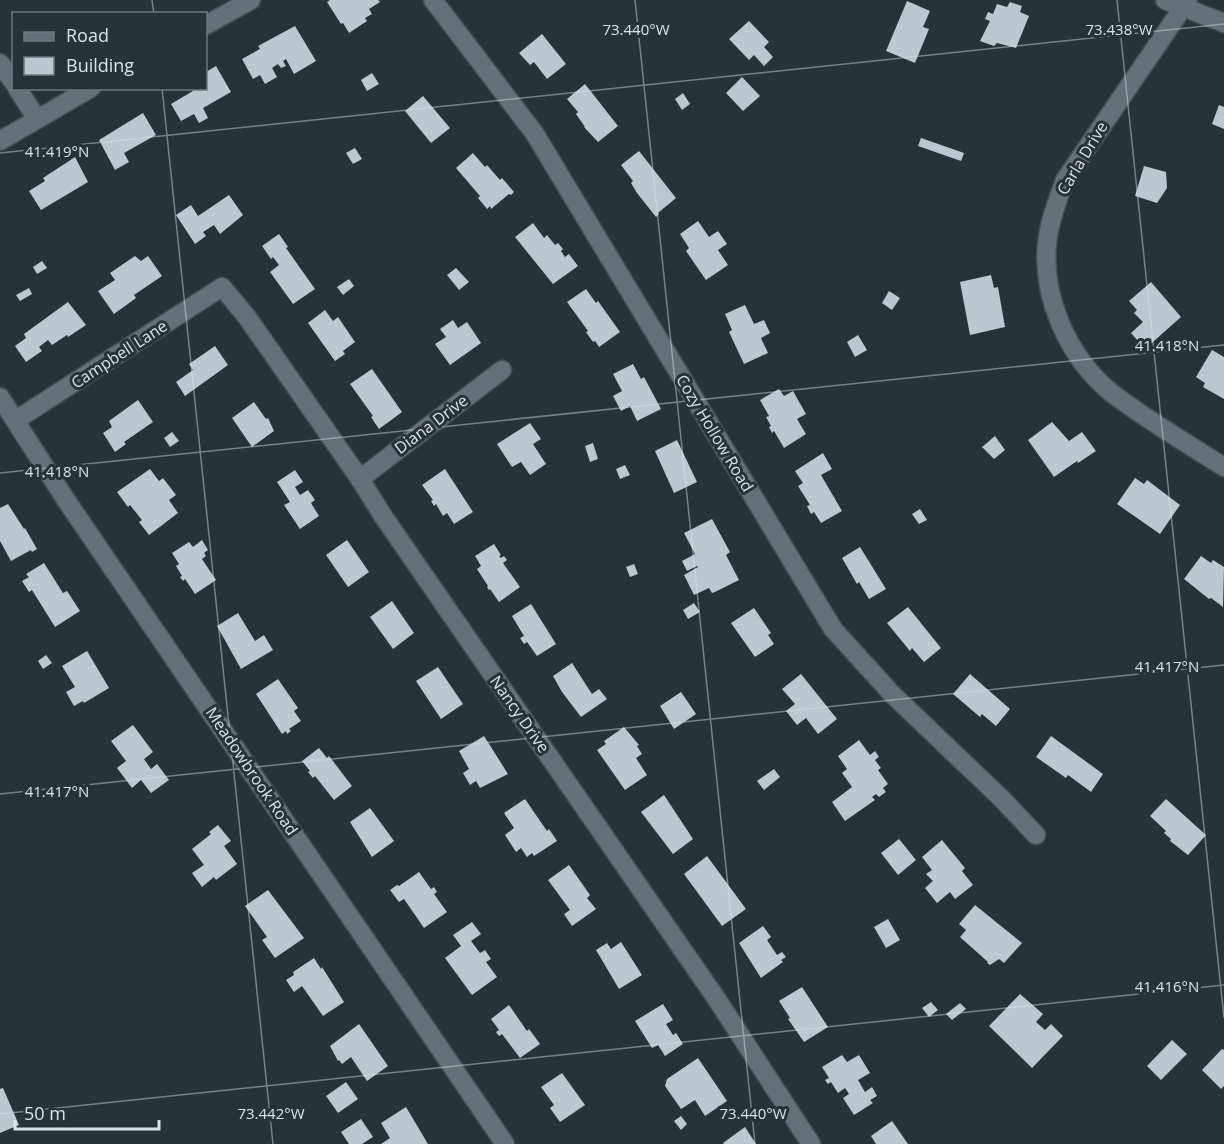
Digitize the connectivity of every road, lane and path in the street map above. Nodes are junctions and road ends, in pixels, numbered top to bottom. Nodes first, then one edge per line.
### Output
1 (251, 0) edge
2 (433, 0) edge
3 (1165, 0) edge
4 (1186, 4) edge
5 (1224, 23) edge
6 (207, 24) edge
7 (0, 63) edge
8 (12, 80) edge
9 (18, 90) edge
10 (87, 90) edge
11 (37, 118) junction
12 (0, 141) edge
13 (222, 288) joint
14 (502, 370) dead end
15 (0, 398) edge
16 (16, 420) junction
17 (1224, 467) edge
18 (360, 479) junction
19 (1036, 835) dead end
20 (505, 1144) edge
21 (811, 1144) edge

1 - 6 street
2 - 19 street, Cozy Hollow Road
3 - 4 street
4 - 5 street
4 - 17 street, Carla Drive
7 - 8 street
9 - 11 street
10 - 11 street
11 - 12 street
13 - 16 street, Campbell Lane
13 - 18 street, Nancy Drive
14 - 18 street, Diana Drive
15 - 16 street, Meadowbrook Road
16 - 20 street, Meadowbrook Road
18 - 21 street, Nancy Drive

